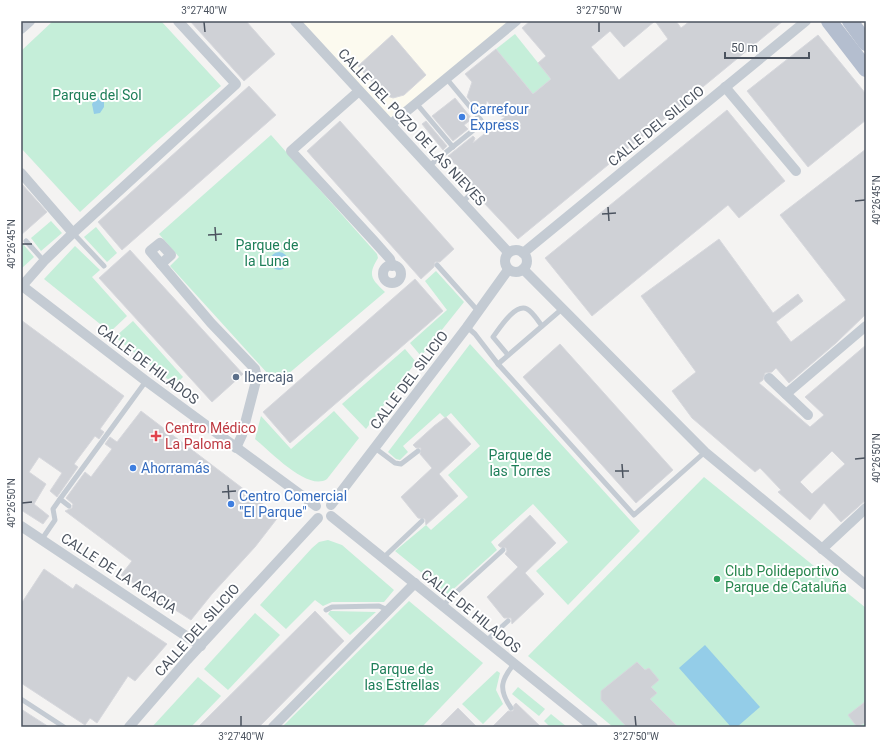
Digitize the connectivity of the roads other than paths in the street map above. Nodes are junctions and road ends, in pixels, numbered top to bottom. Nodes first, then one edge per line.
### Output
1 (30, 21) edge
2 (178, 21) edge
3 (295, 21) edge
4 (516, 21) edge
5 (806, 21) edge
6 (829, 21) edge
7 (850, 21) edge
8 (21, 29) edge
9 (866, 43) edge
10 (866, 69) edge
11 (446, 78) junction
12 (725, 87) junction
13 (359, 91) junction
14 (416, 103) junction
15 (391, 124) junction
16 (453, 147) junction
17 (429, 166) junction
18 (796, 171) dead end
19 (21, 173) edge
20 (476, 190) dead end
21 (462, 202) junction
22 (73, 233) junction
23 (26, 241) dead end
24 (508, 252) junction
25 (523, 253) junction
26 (44, 261) junction
27 (161, 264) dead end
28 (437, 265) dead end
29 (104, 266) dead end
30 (392, 266) dead end
31 (523, 269) junction
32 (508, 270) junction
33 (22, 285) edge
34 (562, 308) junction
35 (478, 310) junction
36 (542, 326) junction
37 (866, 326) edge
38 (467, 327) junction
39 (508, 355) junction
40 (498, 364) junction
41 (769, 378) dead end
42 (146, 382) junction
43 (786, 394) junction
44 (808, 415) dead end
45 (236, 448) junction
46 (375, 448) junction
47 (418, 451) dead end
48 (705, 452) junction
49 (60, 499) junction
50 (331, 505) junction
51 (69, 506) dead end
52 (316, 506) junction
53 (866, 508) edge
54 (331, 516) junction
55 (318, 518) junction
56 (422, 522) dead end
57 (21, 526) edge
58 (42, 539) junction
59 (822, 549) junction
60 (503, 550) dead end
61 (383, 558) junction
62 (415, 583) junction
63 (866, 585) edge
64 (443, 606) junction
65 (326, 610) dead end
66 (388, 610) junction
67 (508, 621) dead end
68 (486, 641) junction
69 (201, 646) junction
70 (514, 664) junction
71 (21, 699) edge
72 (511, 708) dead end
73 (64, 727) edge
74 (129, 727) edge
75 (273, 727) edge
76 (593, 727) edge

1 - 8 street
2 - 22 street, CALLE DE HILADOS
3 - 13 street, CALLE DEL POZO DE LAS NIEVES
4 - 11 street
5 - 12 street, CALLE DEL SILICIO
6 - 10 main road
7 - 9 main road
11 - 14 street
11 - 16 lane
12 - 18 street
12 - 25 street, CALLE DEL SILICIO
13 - 15 street, CALLE DEL POZO DE LAS NIEVES
13 - 30 street
14 - 15 street
14 - 16 lane
15 - 17 street, CALLE DEL POZO DE LAS NIEVES
16 - 17 lane
17 - 21 street, CALLE DEL POZO DE LAS NIEVES
19 - 22 street
20 - 21 lane
21 - 24 street, CALLE DEL POZO DE LAS NIEVES
22 - 26 street, CALLE DE HILADOS
22 - 29 lane
23 - 26 lane
24 - 25 street
24 - 32 street
25 - 31 street
26 - 33 street, CALLE DE HILADOS
27 - 45 street
28 - 35 lane
31 - 32 street
31 - 34 street
32 - 35 street, CALLE DEL SILICIO
33 - 42 street, CALLE DE HILADOS
34 - 36 lane
34 - 48 street
35 - 38 street, CALLE DEL SILICIO
36 - 39 lane
36 - 39 lane
37 - 43 street
38 - 40 lane
38 - 46 street, CALLE DEL SILICIO
39 - 40 lane
40 - 48 lane
41 - 43 street
42 - 45 street, CALLE DE HILADOS
42 - 49 lane
43 - 44 street
45 - 52 street, CALLE DE HILADOS
46 - 47 lane
46 - 50 street, CALLE DEL SILICIO
48 - 59 street
49 - 51 lane
49 - 58 lane
50 - 52 street
50 - 54 street
52 - 55 street
53 - 59 street
54 - 55 street
54 - 61 street, CALLE DE HILADOS
55 - 69 street, CALLE DEL SILICIO
56 - 61 lane
57 - 58 street, CALLE DE LA ACACIA
58 - 69 street, CALLE DE LA ACACIA
59 - 63 street
60 - 64 lane
61 - 62 street, CALLE DE HILADOS
62 - 64 street, CALLE DE HILADOS
62 - 66 street
64 - 68 street, CALLE DE HILADOS
65 - 66 lane
66 - 75 street
67 - 68 lane
68 - 70 street, CALLE DE HILADOS
69 - 74 street, CALLE DEL SILICIO
70 - 72 lane
70 - 76 street, CALLE DE HILADOS
71 - 73 lane

